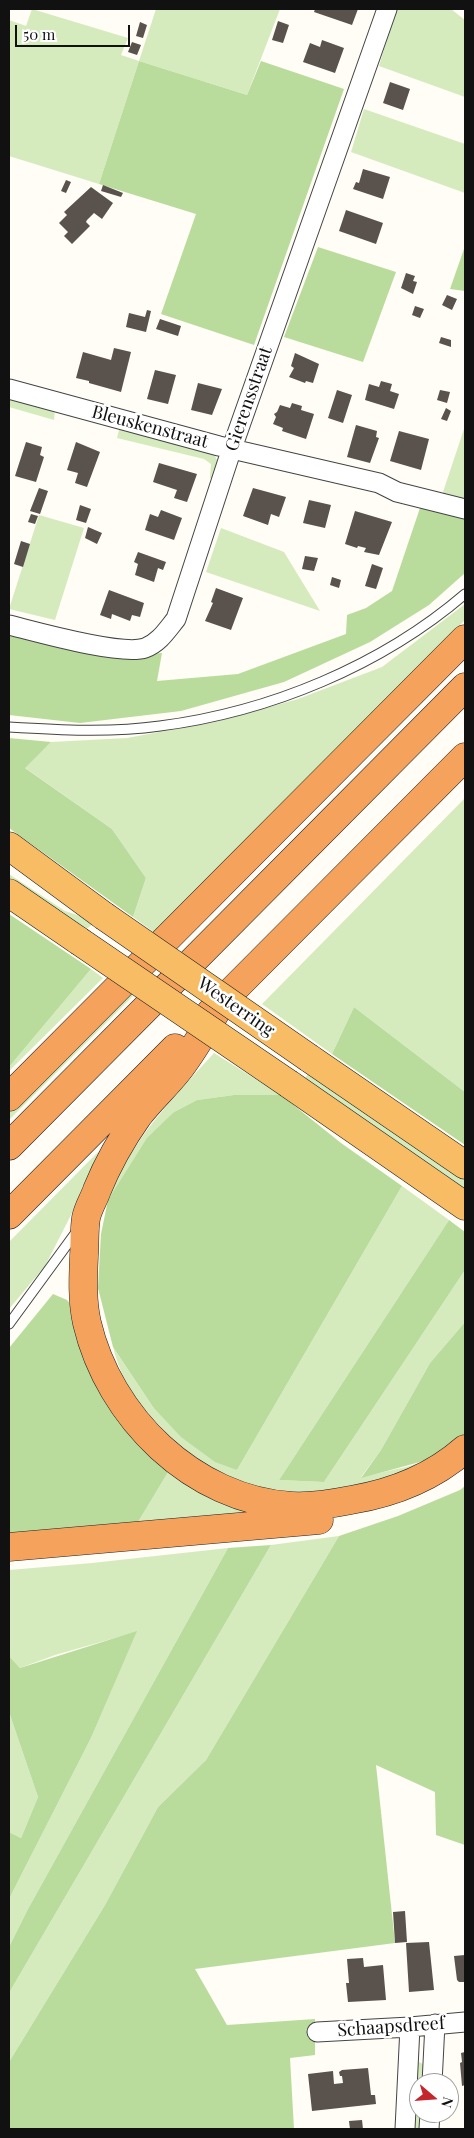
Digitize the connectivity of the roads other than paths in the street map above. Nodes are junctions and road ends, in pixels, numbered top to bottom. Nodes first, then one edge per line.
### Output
1 (387, 9) edge
2 (9, 389) edge
3 (232, 448) junction
4 (465, 509) edge
5 (465, 594) edge
6 (9, 625) edge
7 (465, 639) edge
8 (465, 686) edge
9 (9, 727) edge
10 (465, 757) edge
11 (9, 846) edge
12 (9, 893) edge
13 (223, 1000) junction
14 (9, 1097) edge
15 (9, 1146) edge
16 (465, 1164) edge
17 (465, 1206) edge
18 (9, 1215) edge
19 (86, 1217) junction
20 (9, 1324) edge
21 (465, 1450) edge
22 (465, 1468) edge
23 (9, 1547) edge
24 (465, 2022) edge
25 (435, 2024) junction
26 (410, 2027) junction
27 (317, 2032) dead end
28 (433, 2061) junction
29 (408, 2063) junction
30 (432, 2073) edge
31 (405, 2129) edge

1 - 3 street, Gierensstraat
2 - 3 street, Bleuskenstraat
3 - 4 street, Bleuskenstraat
3 - 6 street, Gierensstraat
5 - 9 lane
7 - 14 highway
8 - 15 highway
10 - 13 highway
11 - 16 highway, Westerring, bridge
12 - 17 highway, Westerring, bridge
13 - 18 highway
13 - 19 highway
19 - 20 lane
19 - 21 highway
22 - 23 highway
24 - 25 street, Schaapsdreef
25 - 26 street, Schaapsdreef
25 - 28 street
26 - 27 street, Schaapsdreef
26 - 29 street
28 - 29 street
28 - 30 street
29 - 31 street

